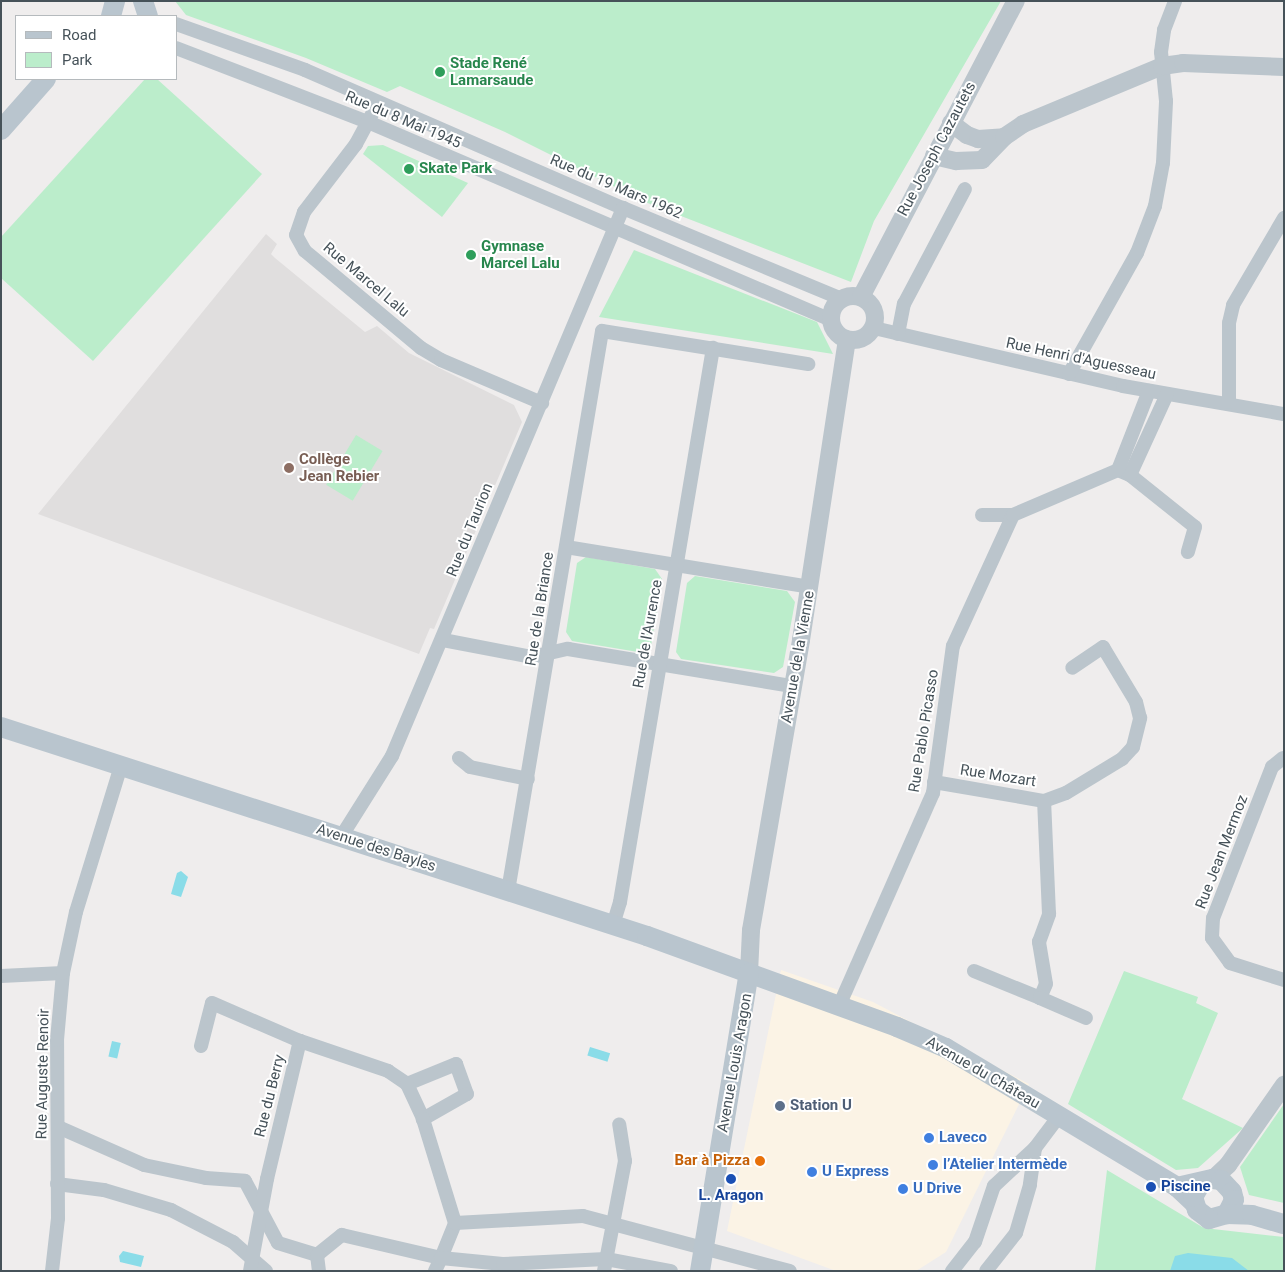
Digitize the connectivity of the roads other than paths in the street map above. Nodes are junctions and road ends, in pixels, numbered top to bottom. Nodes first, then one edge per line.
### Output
1 (1016, 1) edge
2 (1175, 1) edge
3 (178, 25) edge
4 (178, 49) edge
5 (1162, 66) junction
6 (1284, 67) edge
7 (45, 80) edge
8 (378, 103) junction
9 (368, 122) junction
10 (951, 123) junction
11 (1, 130) edge
12 (1004, 137) junction
13 (934, 156) junction
14 (965, 189) dead end
15 (623, 208) junction
16 (1284, 218) edge
17 (615, 228) junction
18 (860, 297) junction
19 (842, 299) junction
20 (831, 320) junction
21 (874, 328) junction
22 (898, 334) junction
23 (847, 340) junction
24 (713, 348) junction
25 (808, 364) dead end
26 (1069, 374) junction
27 (1149, 391) junction
28 (1167, 394) junction
29 (1229, 402) junction
30 (542, 403) junction
31 (1284, 414) edge
32 (1124, 472) junction
33 (982, 515) dead end
34 (1013, 515) junction
35 (566, 546) junction
36 (1188, 552) dead end
37 (677, 564) junction
38 (810, 587) junction
39 (443, 640) junction
40 (549, 652) junction
41 (660, 665) junction
42 (1072, 668) dead end
43 (792, 686) junction
44 (1, 727) edge
45 (459, 758) dead end
46 (1283, 758) edge
47 (121, 766) junction
48 (528, 779) junction
49 (934, 782) junction
50 (1044, 800) junction
51 (341, 837) junction
52 (508, 891) junction
53 (613, 925) junction
54 (974, 971) dead end
55 (63, 973) junction
56 (749, 973) junction
57 (1, 976) edge
58 (1284, 980) edge
59 (1040, 998) junction
60 (839, 1006) junction
61 (1086, 1018) dead end
62 (300, 1041) junction
63 (201, 1046) dead end
64 (407, 1084) junction
65 (1284, 1085) edge
66 (1059, 1116) junction
67 (423, 1119) junction
68 (620, 1124) dead end
69 (58, 1128) junction
70 (1035, 1148) junction
71 (57, 1184) junction
72 (1178, 1187) junction
73 (1222, 1188) junction
74 (1194, 1203) junction
75 (261, 1211) junction
76 (455, 1223) junction
77 (612, 1224) junction
78 (1284, 1224) edge
79 (703, 1248) junction
80 (317, 1255) junction
81 (438, 1264) edge
82 (605, 1265) edge
83 (251, 1266) edge
84 (52, 1271) edge
85 (266, 1271) edge
86 (319, 1271) edge
87 (671, 1271) edge
88 (700, 1271) edge
89 (790, 1271) edge
90 (952, 1271) edge
91 (986, 1271) edge

1 - 10 street, Rue Joseph Cazautets
2 - 5 street
3 - 8 street, Rue du 19 Mars 1962
4 - 9 street, Rue du 8 Mai 1945
5 - 6 street
5 - 12 street
5 - 26 street
7 - 11 main road
8 - 9 street
8 - 15 street, Rue du 19 Mars 1962
9 - 17 street, Rue du 8 Mai 1945
9 - 30 street, Rue Marcel Lalu
10 - 12 street
10 - 13 street, Rue Joseph Cazautets
12 - 13 street
13 - 18 street, Rue Joseph Cazautets
14 - 22 street
15 - 17 street
15 - 19 street, Rue du 19 Mars 1962
16 - 29 street
17 - 20 street, Rue du 8 Mai 1945
17 - 30 street, Rue du Taurion
18 - 19 street
18 - 21 street
19 - 20 street
20 - 23 street
21 - 22 street, Rue Henri d'Aguesseau
21 - 23 street
22 - 26 street, Rue Henri d'Aguesseau
23 - 38 street, Avenue de la Vienne
24 - 25 street
24 - 35 street, Rue de la Briance
24 - 37 street, Rue de l'Aurence
26 - 27 street, Rue Henri d'Aguesseau
27 - 28 street, Rue Henri d'Aguesseau
27 - 32 street
28 - 29 street, Rue Henri d'Aguesseau
28 - 32 street
29 - 31 street, Rue Henri d'Aguesseau
30 - 39 street, Rue du Taurion
32 - 34 street
32 - 36 street
33 - 34 street
34 - 49 street, Rue Pablo Picasso
35 - 37 street
35 - 40 street, Rue de la Briance
37 - 38 street
37 - 41 street, Rue de l'Aurence
38 - 43 street, Avenue de la Vienne
39 - 40 street
39 - 51 street, Rue du Taurion
40 - 41 street
40 - 48 street, Rue de la Briance
41 - 43 street
41 - 53 street, Rue de l'Aurence
42 - 50 street, Rue Mozart
43 - 56 street, Avenue de la Vienne
44 - 47 main road, Avenue des Bayles
45 - 48 street
46 - 58 street, Rue Jean Mermoz
47 - 51 main road, Avenue des Bayles
47 - 55 street, Rue Auguste Renoir
48 - 52 street, Rue de la Briance
49 - 50 street, Rue Mozart
49 - 60 street, Rue Pablo Picasso
50 - 59 street
51 - 52 main road, Avenue des Bayles
52 - 53 main road, Avenue des Bayles
53 - 56 main road, Avenue des Bayles
54 - 59 street
55 - 57 street
55 - 69 street, Rue Auguste Renoir
56 - 60 main road, Avenue du Château
56 - 79 main road, Avenue Louis Aragon
59 - 61 street
60 - 66 main road, Avenue du Château
62 - 63 street
62 - 64 street, Rue du Berry
62 - 75 street, Rue du Berry
64 - 67 street
64 - 67 street
65 - 73 street
66 - 70 street
66 - 72 main road, Avenue du Château
67 - 76 street
68 - 77 street
69 - 71 street, Rue Auguste Renoir
69 - 75 street
70 - 90 street
70 - 91 street
71 - 83 street
71 - 84 street, Rue Auguste Renoir
72 - 73 main road
72 - 74 main road, Avenue du Château
73 - 74 main road
73 - 74 main road, Avenue du Château
73 - 78 main road
75 - 80 street
75 - 83 street, Rue du Berry
76 - 77 street
76 - 81 street
77 - 79 street
77 - 82 street
79 - 88 main road, Avenue Louis Aragon
79 - 89 street
80 - 81 street
80 - 86 street
81 - 82 street
82 - 87 street
83 - 85 street

